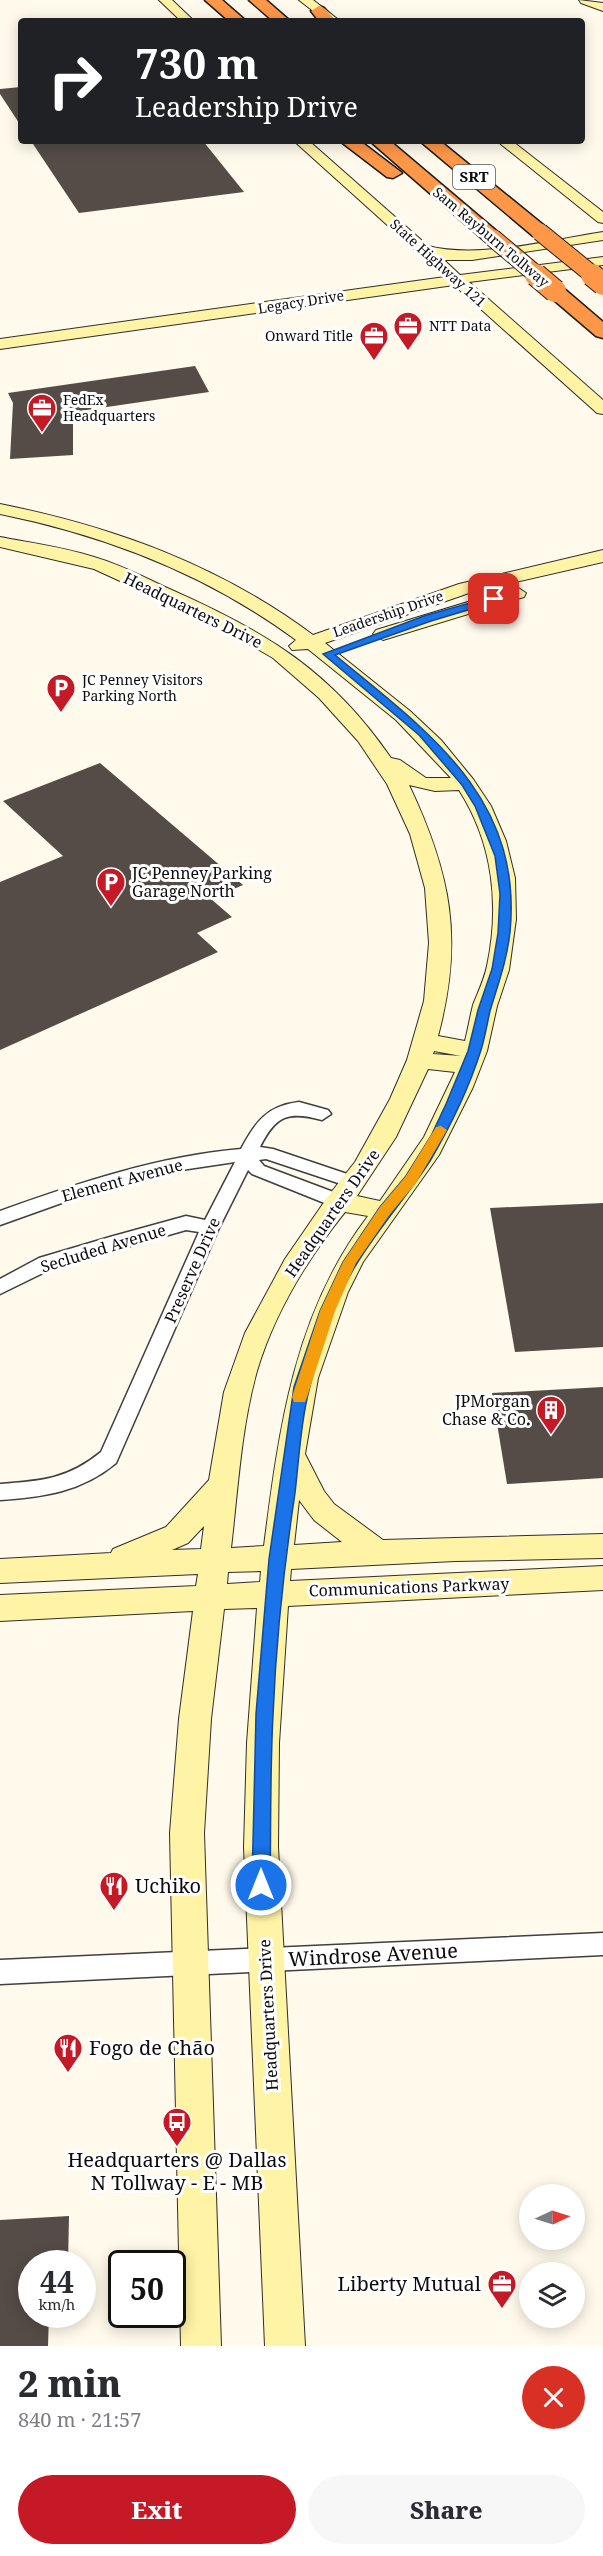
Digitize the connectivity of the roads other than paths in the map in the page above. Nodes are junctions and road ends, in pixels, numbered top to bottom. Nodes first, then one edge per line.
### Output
1 (165, 0) edge
2 (213, 0) edge
3 (257, 0) edge
4 (305, 0) edge
5 (585, 0) edge
6 (603, 7) edge
7 (324, 16) edge
8 (185, 18) edge
9 (234, 18) edge
10 (278, 18) edge
11 (304, 144) edge
12 (353, 144) edge
13 (383, 144) edge
14 (433, 144) edge
15 (459, 144) edge
16 (508, 144) edge
17 (462, 212) junction
18 (518, 213) junction
19 (603, 219) edge
20 (603, 236) edge
21 (603, 247) edge
22 (426, 250) junction
23 (603, 261) edge
24 (603, 271) edge
25 (451, 273) junction
26 (603, 284) edge
27 (480, 301) junction
28 (0, 330) edge
29 (603, 332) edge
30 (0, 344) edge
31 (603, 409) edge
32 (0, 509) edge
33 (0, 542) edge
34 (157, 552) junction
35 (603, 556) edge
36 (603, 575) edge
37 (125, 576) junction
38 (310, 642) junction
39 (279, 653) junction
40 (328, 654) junction
41 (295, 667) junction
42 (363, 734) junction
43 (466, 783) junction
44 (422, 1050) junction
45 (471, 1058) junction
46 (322, 1114) dead end
47 (246, 1156) junction
48 (346, 1192) junction
49 (385, 1210) junction
50 (0, 1218) edge
51 (210, 1228) junction
52 (0, 1287) edge
53 (292, 1456) junction
54 (223, 1485) junction
55 (0, 1492) edge
56 (603, 1546) edge
57 (378, 1553) junction
58 (277, 1559) junction
59 (214, 1562) junction
60 (99, 1567) junction
61 (0, 1571) edge
62 (603, 1578) edge
63 (275, 1593) junction
64 (209, 1596) junction
65 (0, 1608) edge
66 (603, 1944) edge
67 (266, 1960) junction
68 (191, 1964) junction
69 (0, 1972) edge
70 (201, 2346) edge
71 (285, 2346) edge

1 - 8 main road
2 - 9 highway
3 - 10 highway
4 - 7 main road
5 - 6 main road
11 - 22 main road, State Highway 121
12 - 17 highway
13 - 17 highway, Sam Rayburn Tollway / SRT
14 - 18 highway, SRT
15 - 18 highway
16 - 19 main road
17 - 29 highway, Sam Rayburn Tollway / SRT, bridge
18 - 26 highway, SRT, bridge
20 - 22 main road
21 - 25 main road, Legacy Drive
22 - 25 main road, State Highway 121
23 - 25 main road, Legacy Drive
24 - 27 main road
25 - 27 main road, State Highway 121
25 - 28 main road, Legacy Drive
25 - 30 main road, Legacy Drive
27 - 31 main road, State Highway 121
32 - 34 main road, Headquarters Drive
33 - 37 main road, Headquarters Drive
34 - 37 main road
34 - 38 main road, Headquarters Drive
35 - 38 main road, Leadership Drive
36 - 40 main road, Leadership Drive
37 - 39 main road, Headquarters Drive
38 - 39 main road, Leadership Drive
38 - 40 main road, Headquarters Drive
39 - 41 main road, Headquarters Drive
40 - 41 main road, Leadership Drive
40 - 43 main road, Headquarters Drive
41 - 42 main road, Headquarters Drive
42 - 43 main road
42 - 44 main road, Headquarters Drive
43 - 45 main road, Headquarters Drive
44 - 45 main road
44 - 48 main road, Headquarters Drive
45 - 49 main road, Headquarters Drive
46 - 47 street, Preserve Drive
47 - 48 street
47 - 50 street, Element Avenue
47 - 51 street, Preserve Drive
48 - 49 main road
48 - 54 main road, Headquarters Drive
49 - 53 main road, Headquarters Drive
51 - 52 street, Secluded Avenue
51 - 55 street, Preserve Drive
53 - 57 main road
53 - 58 main road, Headquarters Drive
54 - 59 main road, Headquarters Drive
54 - 60 main road
56 - 57 main road, Communications Parkway
57 - 58 main road, Communications Parkway
58 - 59 main road, Communications Parkway
58 - 63 main road, Headquarters Drive
59 - 60 main road, Communications Parkway
59 - 64 main road, Headquarters Drive
60 - 61 main road, Communications Parkway
62 - 63 main road, Communications Parkway
63 - 64 main road, Communications Parkway
63 - 67 main road, Headquarters Drive
64 - 65 main road, Communications Parkway
64 - 68 main road, Headquarters Drive
66 - 67 street, Windrose Avenue
67 - 68 street, Windrose Avenue
67 - 71 main road, Headquarters Drive
68 - 69 street, Windrose Avenue
68 - 70 main road, Headquarters Drive

